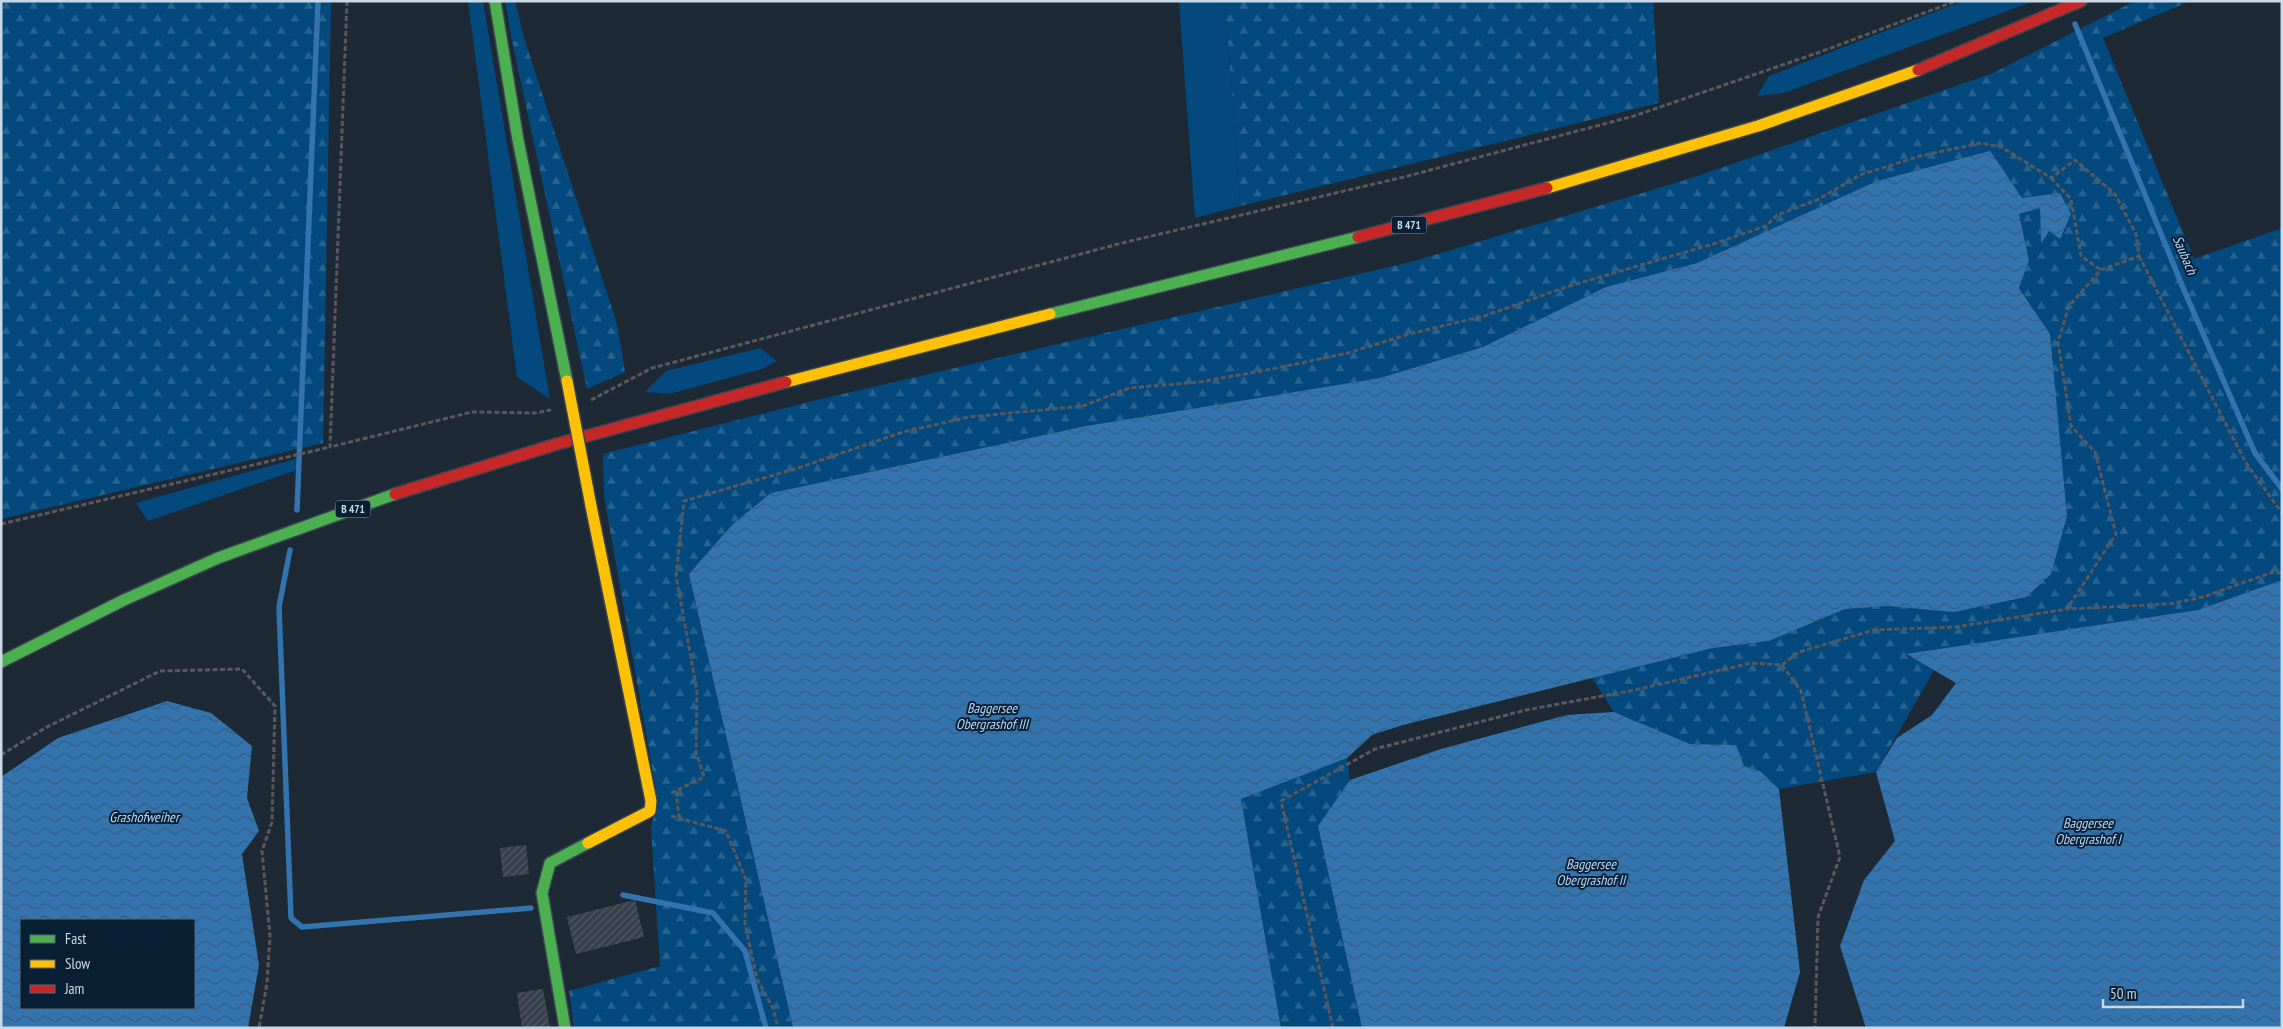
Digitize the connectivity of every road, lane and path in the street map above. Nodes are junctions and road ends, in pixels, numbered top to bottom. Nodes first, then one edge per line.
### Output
1 (347, 1) edge
2 (495, 1) edge
3 (1956, 1) edge
4 (2081, 1) edge
5 (2051, 178) junction
6 (2138, 256) junction
7 (2101, 270) junction
8 (587, 402) dead end
9 (552, 410) dead end
10 (330, 447) junction
11 (2282, 513) edge
12 (1, 524) edge
13 (2282, 573) edge
14 (2067, 609) junction
15 (1, 662) edge
16 (1782, 665) junction
17 (1, 755) edge
18 (676, 791) junction
19 (651, 806) junction
20 (679, 818) junction
21 (1817, 1023) junction
22 (259, 1028) edge
23 (565, 1028) edge
24 (778, 1028) edge
25 (1333, 1028) edge
26 (1815, 1028) edge
27 (1820, 1028) edge

1 - 10 path
2 - 19 main road, bridge
3 - 8 path
4 - 15 main road, B 471
5 - 6 path
5 - 7 path
5 - 18 path
6 - 7 path
6 - 11 path
7 - 14 path
9 - 10 path
10 - 12 path
13 - 14 path
14 - 16 path
16 - 21 path
16 - 25 path
17 - 22 path
18 - 19 path
18 - 20 path
19 - 20 path
19 - 23 main road
20 - 24 path
21 - 26 path
21 - 27 path

